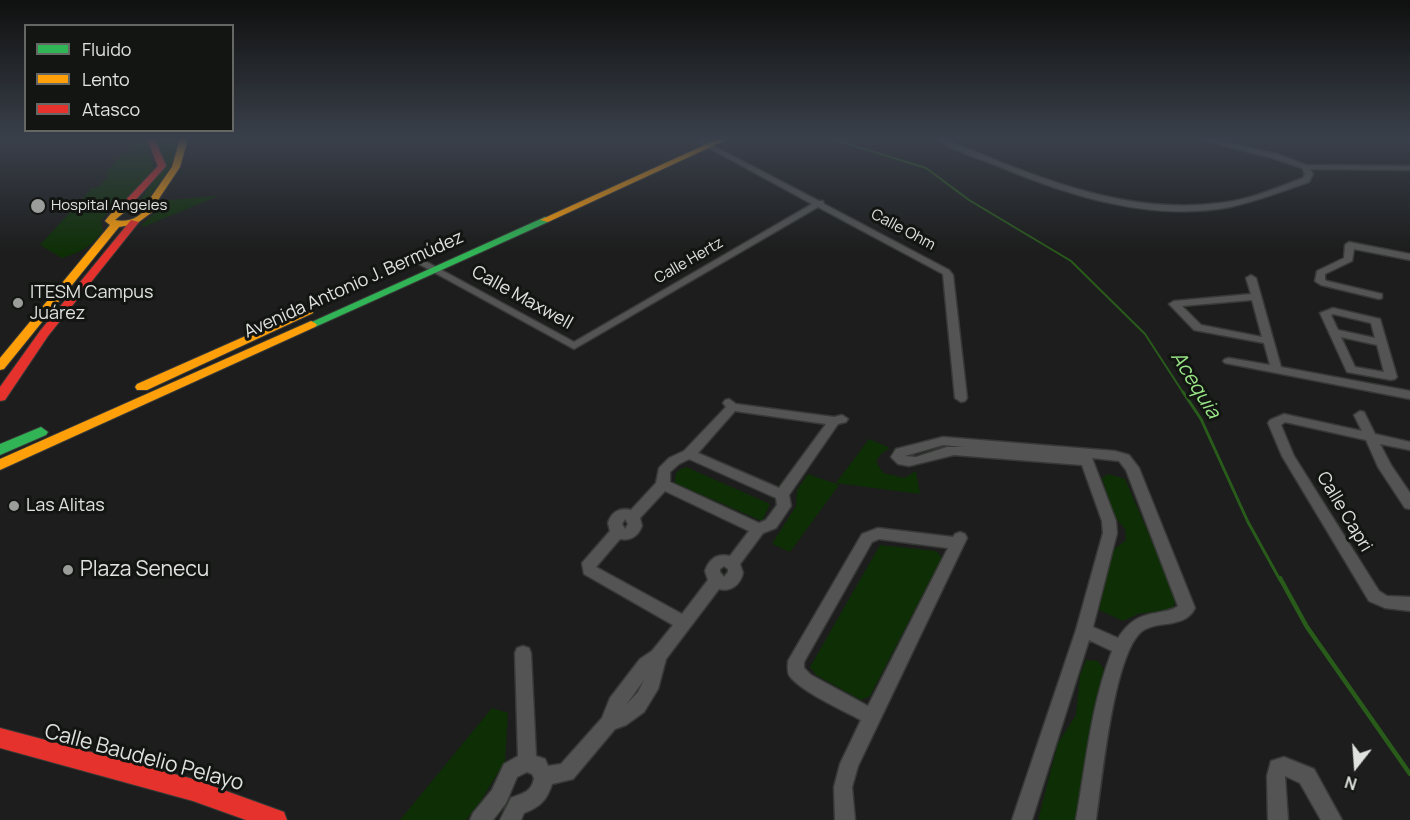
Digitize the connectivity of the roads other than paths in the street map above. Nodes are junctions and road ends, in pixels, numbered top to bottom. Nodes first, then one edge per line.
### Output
1 (152, 177) edge
2 (169, 177) edge
3 (625, 177) edge
4 (773, 177) edge
5 (1036, 177) edge
6 (1307, 177) edge
7 (820, 202) junction
8 (150, 203) junction
9 (128, 204) junction
10 (134, 222) junction
11 (116, 225) junction
12 (1410, 257) edge
13 (428, 266) junction
14 (1251, 278) dead end
15 (1380, 296) dead end
16 (1256, 297) junction
17 (1334, 332) junction
18 (1268, 341) junction
19 (1380, 342) junction
20 (38, 343) junction
21 (16, 345) junction
22 (574, 346) joint
23 (1228, 361) dead end
24 (0, 366) edge
25 (1275, 369) junction
26 (1370, 376) junction
27 (1375, 388) junction
28 (1410, 394) edge
29 (0, 397) edge
30 (961, 398) dead end
31 (1360, 415) dead end
32 (29, 438) junction
33 (1370, 438) junction
34 (0, 441) edge
35 (1410, 446) edge
36 (990, 448) junction
37 (0, 450) edge
38 (689, 454) junction
39 (1086, 457) junction
40 (0, 467) edge
41 (663, 484) junction
42 (782, 495) junction
43 (1409, 501) edge
44 (758, 529) junction
45 (1410, 604) edge
46 (684, 623) junction
47 (1084, 630) junction
48 (1120, 647) junction
49 (523, 653) dead end
50 (872, 717) junction
51 (0, 738) edge
52 (527, 763) junction
53 (544, 776) junction
54 (503, 791) junction
55 (514, 812) edge
56 (276, 820) edge
57 (480, 820) edge
58 (845, 820) edge
59 (1022, 820) edge
60 (1086, 820) edge
61 (1278, 820) edge
62 (1332, 820) edge

1 - 9 main road
2 - 8 main road
3 - 13 main road, Avenida Antonio J. Bermúdez
4 - 7 street, Calle Ohm
5 - 6 street
7 - 22 street, Calle Hertz
7 - 30 street, Calle Ohm
8 - 9 main road
8 - 10 main road
9 - 11 main road
10 - 11 main road
10 - 20 main road
11 - 21 main road
12 - 15 street
13 - 22 street, Calle Maxwell
13 - 32 main road, Avenida Antonio J. Bermúdez
13 - 40 main road, Avenida Antonio J. Bermúdez
14 - 16 street
16 - 18 street
16 - 18 street
17 - 19 street
17 - 19 street
17 - 26 street
18 - 25 street
19 - 26 street
20 - 21 main road
20 - 29 main road
21 - 24 main road
23 - 25 street
25 - 27 street
26 - 27 street
27 - 28 street
31 - 33 street
32 - 34 main road
32 - 37 main road, Avenida Antonio J. Bermúdez
33 - 35 street
33 - 43 street
33 - 45 street, Calle Capri
36 - 36 street
36 - 39 street
38 - 41 street
38 - 42 street
38 - 42 street
39 - 47 street
39 - 48 street
41 - 44 street
41 - 46 street
42 - 44 street
44 - 46 street
46 - 53 street
47 - 48 street
47 - 59 street
48 - 60 street
49 - 52 street
50 - 50 street
50 - 58 street
51 - 56 main road, Calle Baudelio Pelayo
52 - 53 street
52 - 54 street
53 - 55 street
54 - 55 street
54 - 57 street
61 - 62 street

